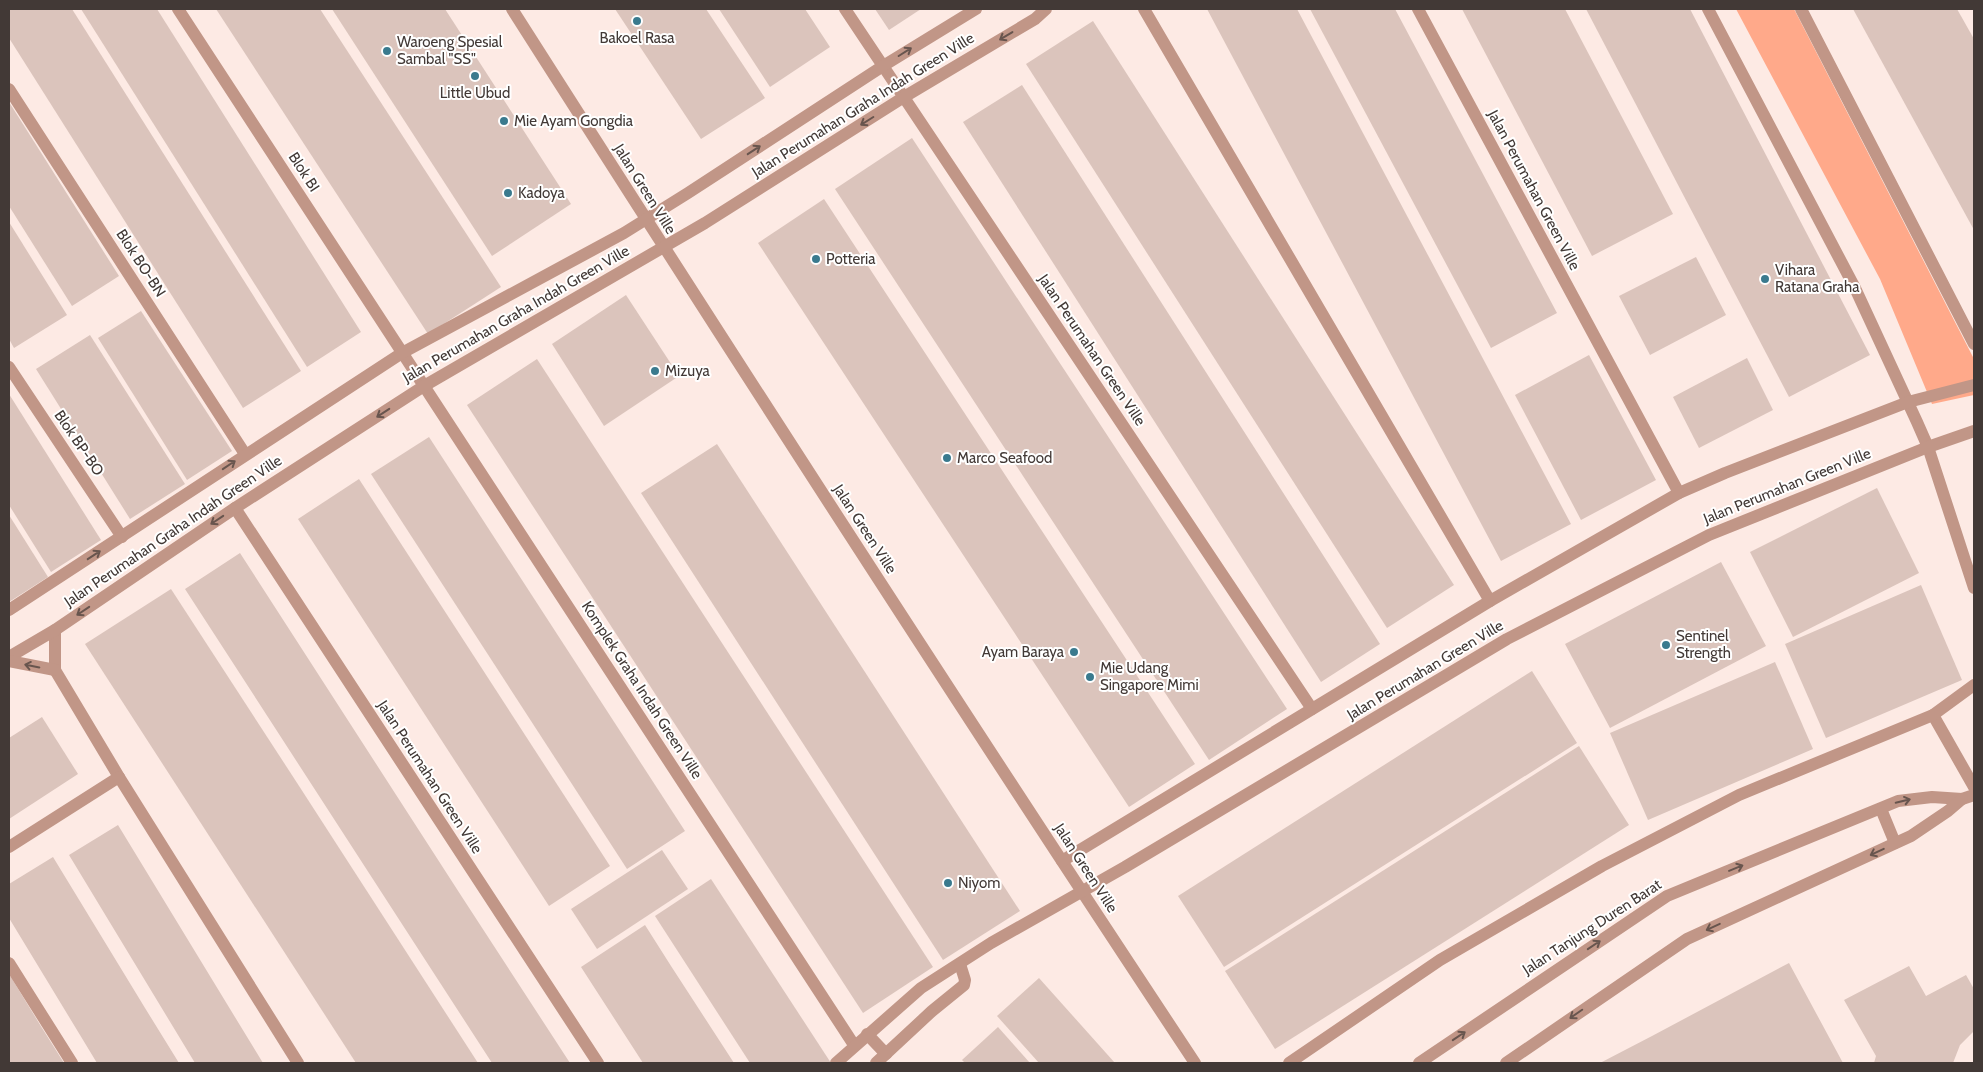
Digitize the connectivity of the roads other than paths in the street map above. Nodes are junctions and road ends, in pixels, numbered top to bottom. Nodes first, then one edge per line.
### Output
1 (178, 9) edge
2 (512, 9) edge
3 (845, 9) edge
4 (976, 9) edge
5 (1046, 9) edge
6 (1144, 9) edge
7 (1418, 9) edge
8 (1708, 9) edge
9 (1801, 9) edge
10 (882, 66) junction
11 (9, 89) edge
12 (904, 98) junction
13 (646, 219) junction
14 (663, 247) junction
15 (1974, 344) edge
16 (402, 353) junction
17 (9, 367) edge
18 (1974, 385) edge
19 (424, 386) junction
20 (1908, 402) junction
21 (1974, 431) edge
22 (1928, 447) junction
23 (245, 454) junction
24 (1679, 493) junction
25 (235, 508) junction
26 (122, 537) junction
27 (1974, 588) edge
28 (1490, 601) junction
29 (9, 610) edge
30 (55, 630) junction
31 (9, 657) edge
32 (9, 662) edge
33 (55, 670) junction
34 (1974, 686) edge
35 (1312, 709) junction
36 (1933, 715) junction
37 (119, 777) junction
38 (1974, 787) edge
39 (1968, 797) edge
40 (1881, 809) junction
41 (1895, 843) junction
42 (9, 847) edge
43 (1062, 861) junction
44 (1082, 892) junction
45 (9, 963) edge
46 (960, 964) junction
47 (867, 1034) junction
48 (854, 1045) junction
49 (886, 1054) junction
50 (72, 1063) edge
51 (298, 1063) edge
52 (598, 1063) edge
53 (836, 1063) edge
54 (876, 1063) edge
55 (1196, 1063) edge
56 (1289, 1063) edge
57 (1419, 1063) edge
58 (1506, 1063) edge

1 - 16 street, Blok BI
2 - 13 street, Jalan Green Ville
3 - 10 street, Jalan Perumahan Green Ville
10 -> 4 street, Jalan Perumahan Graha Indah Green Ville
5 -> 12 street, Jalan Perumahan Graha Indah Green Ville
6 - 28 street, Jalan Perumahan Green Ville
7 - 24 street, Jalan Perumahan Green Ville
8 - 20 street
9 - 15 street
10 - 12 street, Jalan Perumahan Green Ville
13 -> 10 street, Jalan Perumahan Graha Indah Green Ville
11 - 23 street, Blok BO-BN
12 -> 14 street, Jalan Perumahan Graha Indah Green Ville
12 - 35 street, Jalan Perumahan Green Ville
13 - 14 street, Jalan Green Ville
13 - 16 street, Jalan Perumahan Graha Indah Green Ville
14 - 19 street, Jalan Perumahan Graha Indah Green Ville
14 - 43 street, Jalan Green Ville
16 - 19 street, Komplek Graha Indah Green Ville
16 - 23 street, Jalan Perumahan Graha Indah Green Ville
17 - 26 street, Blok BP-BO
18 - 20 street, Jalan Perumahan Green Ville
19 -> 25 street, Jalan Perumahan Graha Indah Green Ville
19 - 48 street, Komplek Graha Indah Green Ville
20 - 22 street
20 - 24 street, Jalan Perumahan Green Ville
21 - 22 street, Jalan Perumahan Green Ville
22 - 27 street
22 - 44 street, Jalan Perumahan Green Ville
26 -> 23 street, Jalan Perumahan Graha Indah Green Ville
24 - 28 street, Jalan Perumahan Green Ville
25 -> 30 street, Jalan Perumahan Graha Indah Green Ville
25 - 52 street, Jalan Perumahan Green Ville
29 -> 26 street, Jalan Perumahan Graha Indah Green Ville
28 - 35 street, Jalan Perumahan Green Ville
30 - 31 street, Jalan Perumahan Graha Indah Green Ville
30 - 33 street
33 -> 32 street
33 - 37 street
34 - 36 street
35 - 43 street, Jalan Perumahan Green Ville
36 - 38 street
36 - 56 street
37 - 42 street
37 - 51 street
40 -> 39 street, Jalan Tanjung Duren Barat
39 - 41 street, Jalan Tanjung Duren Barat
40 - 41 street
57 -> 40 street, Jalan Tanjung Duren Barat
41 -> 58 street, Jalan Tanjung Duren Barat
43 - 44 street, Jalan Green Ville
44 - 46 street, Jalan Perumahan Green Ville
44 - 55 street, Jalan Green Ville
45 - 50 street
46 - 47 street, Jalan Perumahan Green Ville
46 - 49 street
47 - 48 street, Jalan Perumahan Green Ville
47 - 49 street
48 - 53 street, Jalan Perumahan Green Ville
49 - 54 street

